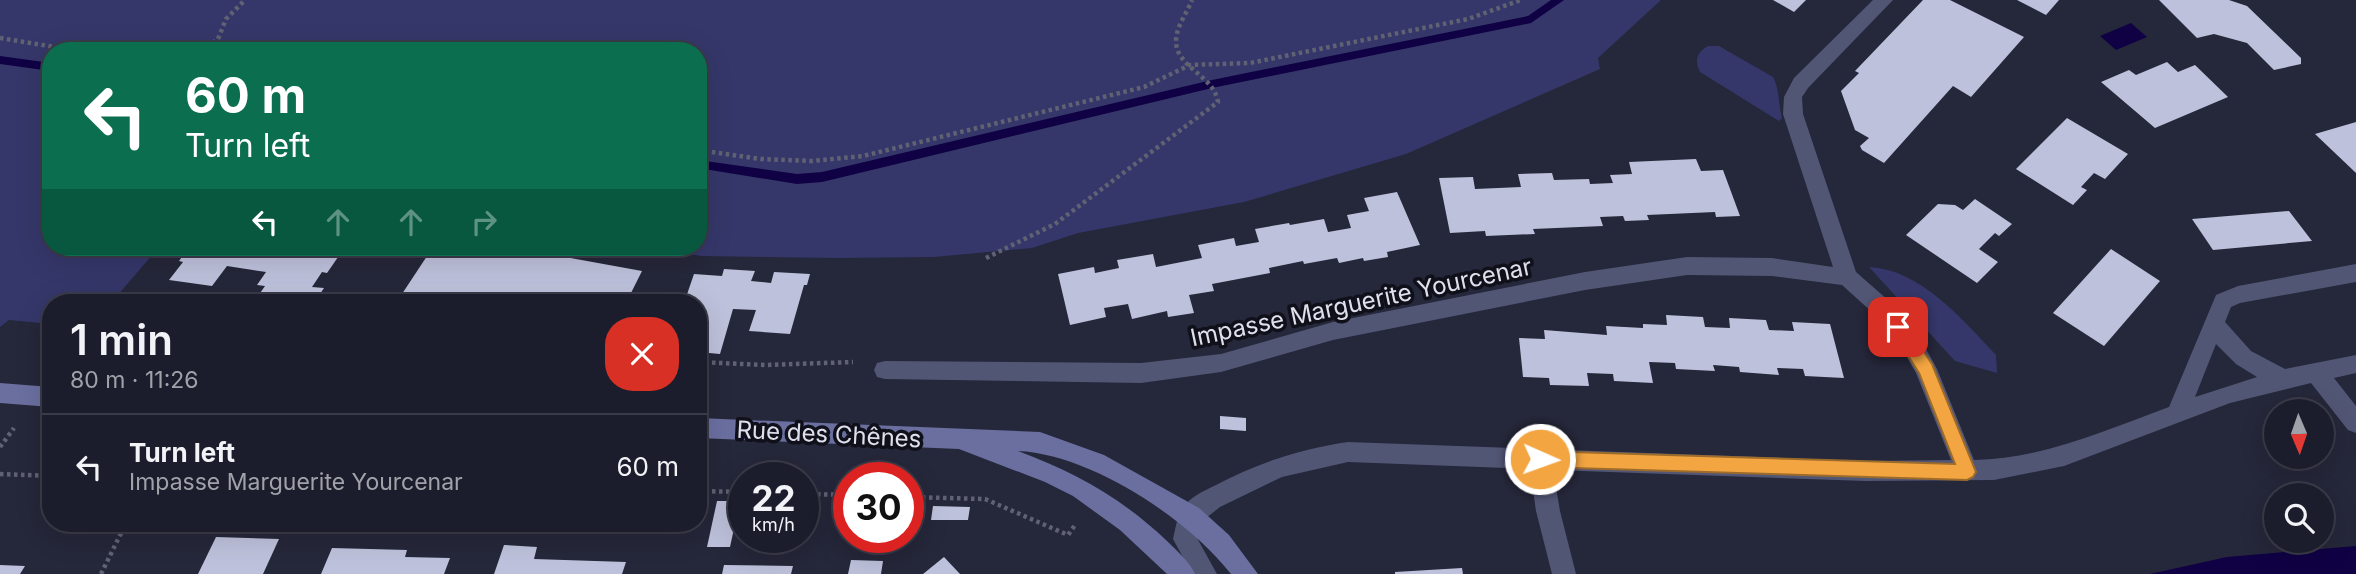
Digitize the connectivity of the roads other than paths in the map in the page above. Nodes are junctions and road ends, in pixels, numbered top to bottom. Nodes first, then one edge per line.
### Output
1 (1884, 0) edge
2 (2356, 273) edge
3 (1847, 277) junction
4 (2214, 323) junction
5 (2356, 365) edge
6 (885, 370) dead end
7 (2316, 372) junction
8 (2284, 379) junction
9 (0, 393) edge
10 (42, 396) edge
11 (2178, 411) junction
12 (2356, 423) edge
13 (707, 428) edge
14 (960, 440) junction
15 (1540, 459) junction
16 (1967, 472) junction
17 (1191, 516) junction
18 (1183, 574) edge
19 (1205, 574) edge
20 (1246, 574) edge
21 (1564, 574) edge

1 - 3 street
2 - 4 street
3 - 6 street, Impasse Marguerite Yourcenar
3 - 16 street
4 - 8 street
4 - 11 street
5 - 7 street
7 - 8 street
7 - 12 street
8 - 11 street
9 - 10 street
11 - 16 street
13 - 14 street, Rue des Chênes
14 - 17 street, Rue des Chênes
14 - 18 street, Rue des Chênes
15 - 16 street
15 - 17 street
15 - 21 street
17 - 19 street
17 - 20 street, Rue des Chênes

